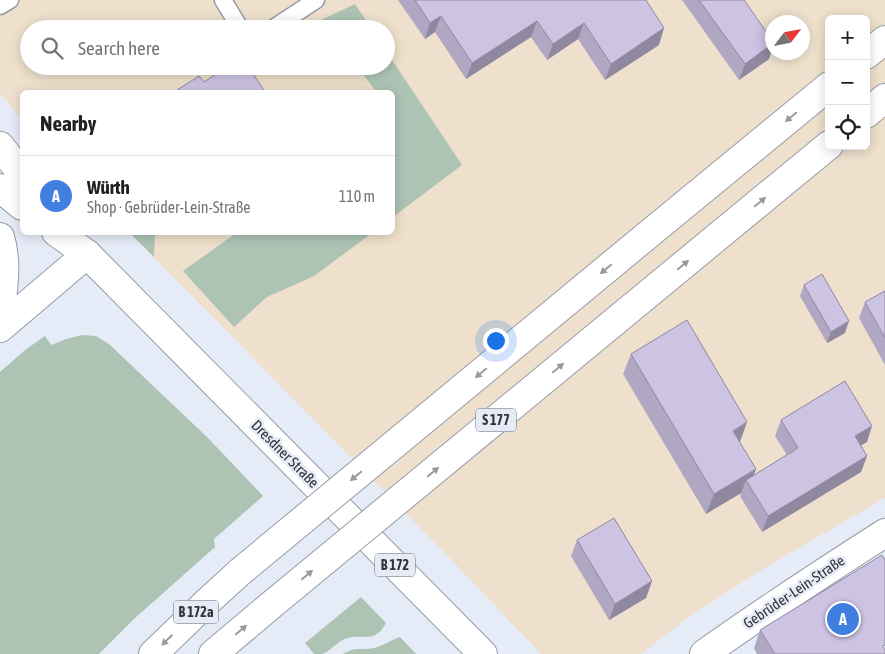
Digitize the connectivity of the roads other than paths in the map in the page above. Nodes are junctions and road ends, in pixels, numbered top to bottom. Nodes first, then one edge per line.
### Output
1 (10, 0) edge
2 (223, 0) edge
3 (316, 0) edge
4 (0, 6) edge
5 (235, 20) edge
6 (286, 20) edge
7 (885, 40) edge
8 (870, 52) edge
9 (825, 89) edge
10 (885, 98) edge
11 (870, 111) edge
12 (825, 148) edge
13 (0, 188) edge
14 (20, 204) edge
15 (60, 235) edge
16 (72, 235) edge
17 (0, 237) edge
18 (87, 254) junction
19 (0, 317) edge
20 (0, 328) edge
21 (885, 533) edge
22 (270, 606) joint
23 (153, 654) edge
24 (213, 654) edge
25 (483, 654) edge
26 (704, 654) edge

1 - 4 lane
2 - 5 lane
3 - 6 lane
7 - 8 main road
9 -> 23 main road, B 172a, bridge
10 - 11 main road
22 -> 12 main road, S 177, bridge
13 - 14 main road
15 - 18 main road, Dresdner Straße / B 172
16 - 18 main road, Dresdner Straße / B 172
17 - 19 main road
18 - 20 main road
18 - 25 main road, Dresdner Straße / B 172
21 - 26 main road, Gebrüder-Lein-Straße
24 -> 22 main road, B 172a

